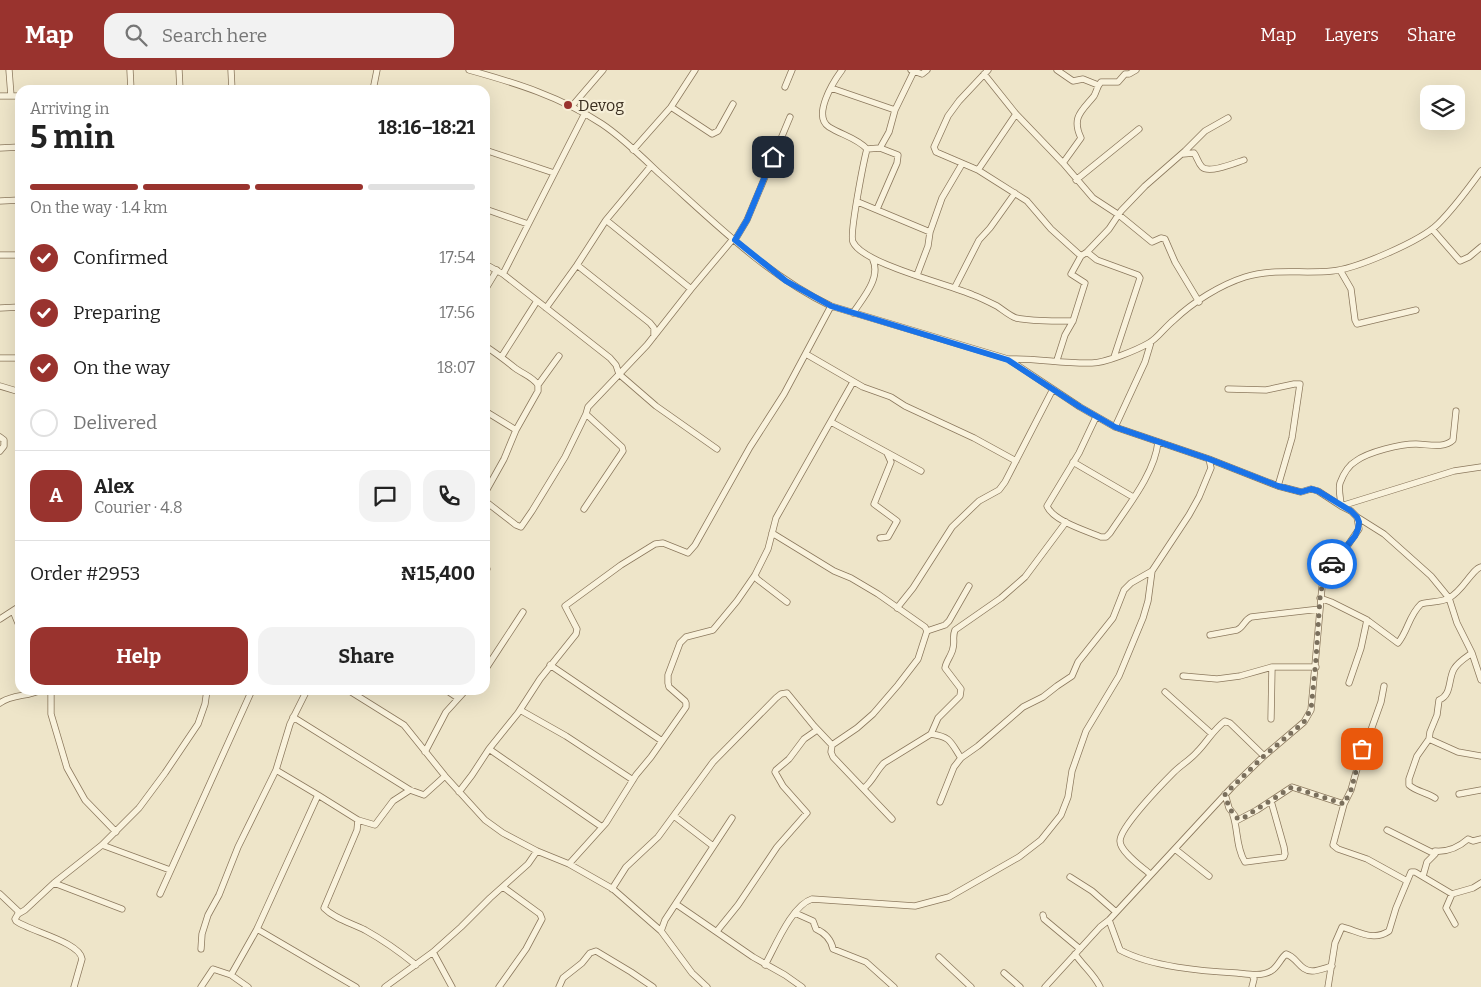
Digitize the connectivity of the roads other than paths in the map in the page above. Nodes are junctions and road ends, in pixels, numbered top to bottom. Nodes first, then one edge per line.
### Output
1 (9, 70) edge
2 (130, 70) edge
3 (179, 70) edge
4 (231, 70) edge
5 (377, 70) edge
6 (469, 70) edge
7 (603, 70) edge
8 (695, 70) edge
9 (792, 70) edge
10 (842, 70) edge
11 (927, 70) edge
12 (1057, 70) edge
13 (1136, 70) edge
14 (912, 71) edge
15 (986, 72) edge
16 (131, 85) edge
17 (180, 85) edge
18 (232, 85) edge
19 (374, 85) edge
20 (1098, 85) junction
21 (785, 87) dead end
22 (831, 88) junction
23 (0, 96) edge
24 (11, 96) junction
25 (15, 96) edge
26 (733, 104) dead end
27 (572, 106) junction
28 (672, 107) junction
29 (896, 110) junction
30 (585, 113) junction
31 (1016, 114) junction
32 (790, 117) dead end
33 (1228, 118) dead end
34 (1139, 129) dead end
35 (15, 147) edge
36 (0, 148) edge
37 (880, 148) junction
38 (867, 149) junction
39 (633, 150) junction
40 (490, 152) edge
41 (1181, 155) junction
42 (1244, 160) dead end
43 (1062, 163) junction
44 (962, 164) junction
45 (652, 166) junction
46 (978, 170) junction
47 (1481, 171) edge
48 (554, 173) junction
49 (1076, 180) junction
50 (1015, 193) junction
51 (15, 200) edge
52 (0, 201) edge
53 (858, 202) junction
54 (876, 209) junction
55 (490, 211) edge
56 (1119, 215) junction
57 (606, 220) junction
58 (528, 224) junction
59 (1432, 229) junction
60 (930, 232) junction
61 (734, 240) junction
62 (1481, 247) edge
63 (1087, 252) junction
64 (0, 255) edge
65 (15, 255) edge
66 (1081, 256) junction
67 (873, 260) junction
68 (578, 265) junction
69 (490, 266) edge
70 (497, 270) junction
71 (1340, 270) junction
72 (503, 274) junction
73 (917, 275) junction
74 (490, 282) edge
75 (955, 287) junction
76 (691, 289) junction
77 (537, 301) junction
78 (1198, 302) junction
79 (831, 306) junction
80 (15, 307) edge
81 (0, 308) edge
82 (546, 308) junction
83 (1416, 310) dead end
84 (853, 312) junction
85 (1073, 321) junction
86 (654, 336) junction
87 (1151, 342) junction
88 (490, 349) edge
89 (806, 354) junction
90 (502, 356) junction
91 (559, 356) dead end
92 (1114, 357) junction
93 (0, 358) edge
94 (15, 358) edge
95 (1008, 360) junction
96 (1057, 360) junction
97 (619, 374) junction
98 (853, 382) junction
99 (538, 385) junction
100 (0, 386) edge
101 (1053, 389) junction
102 (1228, 389) dead end
103 (15, 390) edge
104 (1456, 411) dead end
105 (490, 414) edge
106 (586, 414) junction
107 (1096, 417) junction
108 (831, 422) junction
109 (1115, 427) junction
110 (516, 430) junction
111 (0, 436) edge
112 (1158, 442) junction
113 (717, 449) dead end
114 (0, 451) edge
115 (887, 453) junction
116 (1209, 459) junction
117 (1016, 461) junction
118 (1073, 462) junction
119 (1481, 467) edge
120 (921, 471) dead end
121 (490, 484) edge
122 (1278, 486) junction
123 (1133, 497) junction
124 (490, 505) edge
125 (1341, 506) junction
126 (584, 509) dead end
127 (1357, 517) junction
128 (1066, 522) junction
129 (772, 533) junction
130 (880, 538) dead end
131 (1481, 567) edge
132 (1152, 571) junction
133 (755, 576) junction
134 (969, 586) dead end
135 (1320, 598) junction
136 (1449, 598) junction
137 (787, 602) dead end
138 (897, 608) junction
139 (1320, 609) junction
140 (13, 611) joint
141 (523, 612) dead end
142 (15, 616) edge
143 (0, 619) edge
144 (1367, 620) junction
145 (926, 631) junction
146 (1210, 635) dead end
147 (1472, 653) junction
148 (490, 662) edge
149 (550, 665) junction
150 (1316, 666) junction
151 (1272, 668) junction
152 (1183, 676) dead end
153 (1481, 680) edge
154 (1349, 683) dead end
155 (1384, 686) dead end
156 (1165, 692) dead end
157 (27, 695) edge
158 (51, 695) edge
159 (206, 695) edge
160 (250, 695) edge
161 (304, 695) edge
162 (356, 695) edge
163 (454, 695) edge
164 (461, 695) edge
165 (458, 698) junction
166 (0, 703) edge
167 (520, 710) junction
168 (293, 718) junction
169 (1271, 719) dead end
170 (817, 730) junction
171 (931, 734) junction
172 (1212, 734) junction
173 (1429, 739) junction
174 (662, 741) junction
175 (832, 745) junction
176 (489, 749) junction
177 (425, 752) junction
178 (1264, 756) junction
179 (1481, 756) edge
180 (961, 758) junction
181 (276, 770) junction
182 (445, 776) junction
183 (633, 780) junction
184 (864, 788) junction
185 (410, 790) junction
186 (1481, 790) edge
187 (459, 792) junction
188 (1225, 794) junction
189 (1458, 794) dead end
190 (318, 796) junction
191 (1435, 798) dead end
192 (1271, 801) junction
193 (940, 802) dead end
194 (1216, 803) junction
195 (1344, 804) junction
196 (1229, 808) junction
197 (674, 816) junction
198 (732, 818) dead end
199 (1236, 818) junction
200 (892, 819) dead end
201 (358, 820) junction
202 (602, 827) junction
203 (1387, 830) dead end
204 (116, 832) junction
205 (1481, 839) edge
206 (102, 845) junction
207 (713, 846) junction
208 (1175, 849) junction
209 (537, 851) junction
210 (1435, 854) junction
211 (569, 864) junction
212 (170, 870) junction
213 (1150, 874) junction
214 (1209, 876) dead end
215 (1423, 876) junction
216 (1070, 877) dead end
217 (1407, 881) junction
218 (54, 883) junction
219 (1481, 883) edge
220 (503, 887) junction
221 (612, 889) junction
222 (0, 894) edge
223 (160, 894) dead end
224 (1452, 894) junction
225 (676, 904) junction
226 (122, 909) dead end
227 (1116, 912) junction
228 (795, 913) junction
229 (18, 914) junction
230 (1043, 915) dead end
231 (1109, 920) junction
232 (1455, 924) dead end
233 (257, 929) junction
234 (660, 931) junction
235 (717, 931) junction
236 (200, 949) dead end
237 (1080, 949) junction
238 (433, 952) junction
239 (1075, 954) junction
240 (939, 957) dead end
241 (416, 965) junction
242 (765, 965) junction
243 (1332, 966) junction
244 (1004, 973) dead end
245 (231, 975) junction
246 (1252, 975) junction
247 (698, 980) junction
248 (74, 987) edge
249 (201, 987) edge
250 (248, 987) edge
251 (356, 987) edge
252 (386, 987) edge
253 (452, 987) edge
254 (499, 987) edge
255 (560, 987) edge
256 (653, 987) edge
257 (693, 987) edge
258 (707, 987) edge
259 (802, 987) edge
260 (894, 987) edge
261 (971, 987) edge
262 (1020, 987) edge
263 (1046, 987) edge
264 (1100, 987) edge
265 (1252, 987) edge
266 (1328, 987) edge

1 - 24 street
2 - 16 street
3 - 17 street
4 - 18 street
5 - 19 street
6 - 27 street
7 - 27 street
8 - 28 street
9 - 21 street
10 - 22 street
11 - 14 street
12 - 20 street
13 - 20 street
14 - 29 street
15 - 31 street
15 - 44 street
20 - 43 street
22 - 29 street
22 - 38 street
23 - 24 street
24 - 25 street
26 - 28 street
27 - 30 street
28 - 39 street
29 - 37 street
30 - 39 street
30 - 48 street
31 - 43 street
31 - 46 street
32 - 61 street
33 - 41 street
34 - 49 street
35 - 36 street
37 - 38 street
37 - 54 street
38 - 53 street
39 - 45 street
40 - 48 street
41 - 42 street
41 - 56 street
43 - 49 street
44 - 46 street
44 - 60 street
45 - 57 street
45 - 61 street
46 - 50 street
47 - 59 street
48 - 58 street
49 - 56 street
50 - 66 street
50 - 75 street
51 - 52 street
53 - 54 street
53 - 67 street
54 - 60 street
55 - 58 street
56 - 63 street
56 - 78 street
57 - 68 street
57 - 76 street
58 - 72 street
59 - 62 street
59 - 71 street
60 - 73 street
61 - 76 street
61 - 79 street
63 - 66 street
63 - 92 street
64 - 65 street
66 - 85 street
67 - 73 street
67 - 84 street
68 - 82 street
68 - 86 street
69 - 70 street
70 - 72 street
70 - 74 street
71 - 78 street
71 - 83 street
72 - 77 street
73 - 75 street
75 - 85 street
76 - 86 street
77 - 82 street
77 - 90 street
78 - 87 street
79 - 84 street
79 - 89 street
80 - 81 street
82 - 97 street
84 - 95 street
85 - 96 street
86 - 97 street
87 - 92 street
87 - 109 street
88 - 90 street
89 - 98 street
89 - 149 street
90 - 99 street
91 - 99 street
92 - 96 street
93 - 94 street
95 - 96 street
95 - 101 street
97 - 106 street
97 - 113 street
98 - 108 street
98 - 117 street
99 - 110 street
100 - 103 street
101 - 107 street
101 - 117 street
102 - 122 street
104 - 125 street
105 - 110 street
106 - 124 street
106 - 126 street
107 - 109 street
107 - 118 street
108 - 115 street
108 - 129 street
109 - 112 street
110 - 121 street
111 - 114 street
112 - 116 street
112 - 123 street
115 - 120 street
115 - 130 street
116 - 122 street
116 - 132 street
117 - 138 street
118 - 123 street
118 - 128 street
119 - 125 street
122 - 125 street
123 - 128 street
125 - 127 street
127 - 135 street
127 - 136 street
128 - 171 street
129 - 133 street
129 - 138 street
131 - 136 street
132 - 180 street
132 - 228 street
133 - 137 street
133 - 174 street
134 - 145 street
135 - 139 street
135 - 144 street
136 - 144 street
136 - 147 street
138 - 145 street
139 - 146 street
139 - 150 street
140 - 142 street
140 - 143 street
141 - 148 street
144 - 154 street
145 - 175 street
147 - 153 street
147 - 173 street
149 - 167 street
149 - 174 street
150 - 151 street
150 - 178 street
151 - 152 street
151 - 169 street
155 - 195 street
156 - 172 street
157 - 166 street
158 - 204 street
159 - 204 street
160 - 212 street
161 - 168 street
162 - 177 street
163 - 165 street
164 - 165 street
165 - 177 street
167 - 176 street
167 - 183 street
168 - 181 street
168 - 185 street
170 - 175 street
170 - 197 street
170 - 235 street
171 - 180 street
171 - 184 street
172 - 178 street
172 - 213 street
173 - 179 street
173 - 191 street
174 - 183 street
175 - 184 street
176 - 187 street
176 - 202 street
177 - 182 street
178 - 188 street
180 - 193 street
181 - 190 street
181 - 236 street
182 - 185 street
182 - 187 street
183 - 202 street
184 - 200 street
185 - 201 street
186 - 189 street
187 - 209 street
188 - 194 street
188 - 196 street
190 - 201 street
190 - 233 street
192 - 195 street
192 - 199 street
192 - 199 street
194 - 196 street
194 - 208 street
195 - 217 street
196 - 199 street
197 - 207 street
197 - 221 street
198 - 207 street
201 - 241 street
202 - 211 street
203 - 210 street
204 - 206 street
205 - 210 street
206 - 212 street
206 - 218 street
207 - 225 street
208 - 213 street
208 - 214 street
209 - 211 street
209 - 220 street
210 - 215 street
211 - 221 street
212 - 223 street
213 - 227 street
215 - 217 street
215 - 224 street
216 - 227 street
217 - 243 street
218 - 226 street
218 - 229 street
219 - 224 street
220 - 238 street
220 - 254 street
221 - 234 street
222 - 229 street
224 - 232 street
225 - 234 street
225 - 235 street
227 - 231 street
228 - 242 street
228 - 260 street
229 - 248 street
230 - 237 street
231 - 237 street
231 - 246 street
233 - 245 street
233 - 251 street
234 - 247 street
235 - 242 street
237 - 239 street
238 - 241 street
238 - 253 street
239 - 263 street
239 - 264 street
240 - 261 street
241 - 252 street
242 - 259 street
243 - 246 street
243 - 266 street
244 - 262 street
245 - 249 street
245 - 250 street
246 - 265 street
247 - 257 street
247 - 258 street
255 - 256 street

